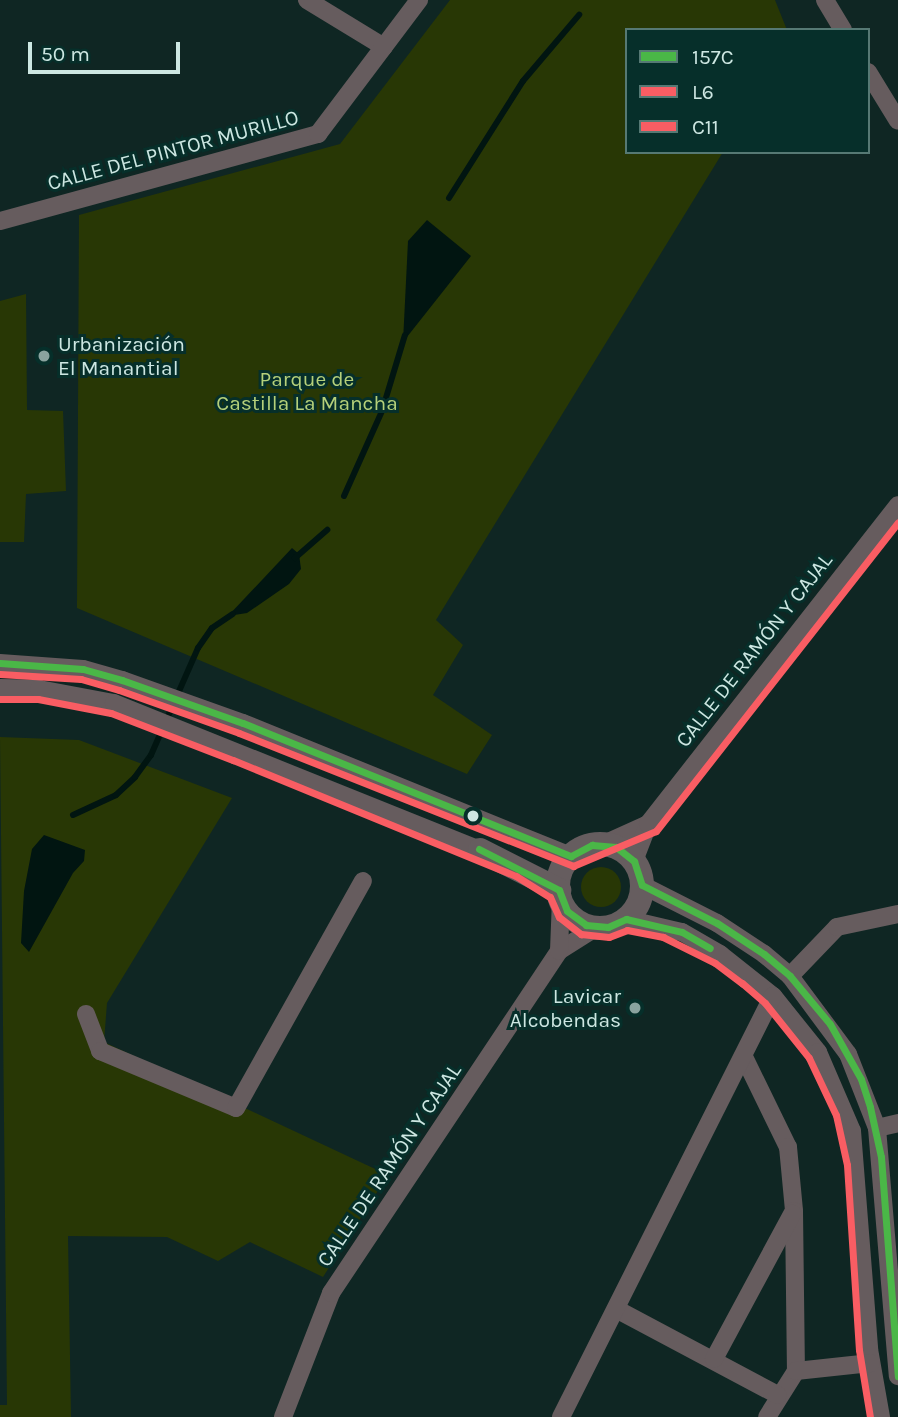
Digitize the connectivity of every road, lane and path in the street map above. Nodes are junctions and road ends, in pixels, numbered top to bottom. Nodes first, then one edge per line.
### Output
1 (307, 0) edge
2 (419, 0) edge
3 (825, 0) edge
4 (842, 28) edge
5 (384, 47) junction
6 (870, 75) edge
7 (898, 121) edge
8 (0, 221) edge
9 (898, 505) edge
10 (0, 663) edge
11 (0, 688) edge
12 (648, 824) junction
13 (604, 844) junction
14 (480, 849) joint
15 (571, 856) junction
16 (634, 861) junction
17 (363, 881) dead end
18 (642, 885) junction
19 (560, 895) junction
20 (898, 914) edge
21 (626, 919) junction
22 (597, 927) junction
23 (559, 951) junction
24 (790, 976) junction
25 (774, 996) junction
26 (86, 1014) dead end
27 (745, 1059) junction
28 (898, 1123) edge
29 (877, 1128) junction
30 (794, 1210) junction
31 (616, 1309) junction
32 (714, 1359) junction
33 (871, 1363) junction
34 (796, 1371) junction
35 (898, 1376) edge
36 (778, 1395) junction
37 (283, 1417) edge
38 (561, 1417) edge
39 (767, 1417) edge
40 (881, 1417) edge

1 - 5 street
2 - 5 street, CALLE DEL PINTOR MURILLO
3 - 4 street
5 - 8 street, CALLE DEL PINTOR MURILLO
6 - 7 street
9 - 12 street, CALLE DE RAMÓN Y CAJAL
10 - 15 street
11 - 14 street
12 - 13 street, CALLE DE RAMÓN Y CAJAL
12 - 16 street, CALLE DE RAMÓN Y CAJAL
13 - 15 main road
13 - 16 main road
14 - 19 main road
15 - 19 main road
16 - 18 main road
17 - 26 street
18 - 21 main road
18 - 24 street
19 - 22 main road
19 - 23 street
20 - 24 street
21 - 22 main road
21 - 25 street
22 - 23 street, CALLE DE RAMÓN Y CAJAL
23 - 37 street, CALLE DE RAMÓN Y CAJAL
24 - 29 street
25 - 27 street
25 - 33 street
27 - 30 street
27 - 31 street
28 - 29 street
29 - 35 street
30 - 32 street
30 - 34 street
31 - 32 street
31 - 38 street
32 - 36 street
33 - 34 street
33 - 40 street
34 - 36 street
36 - 39 street

